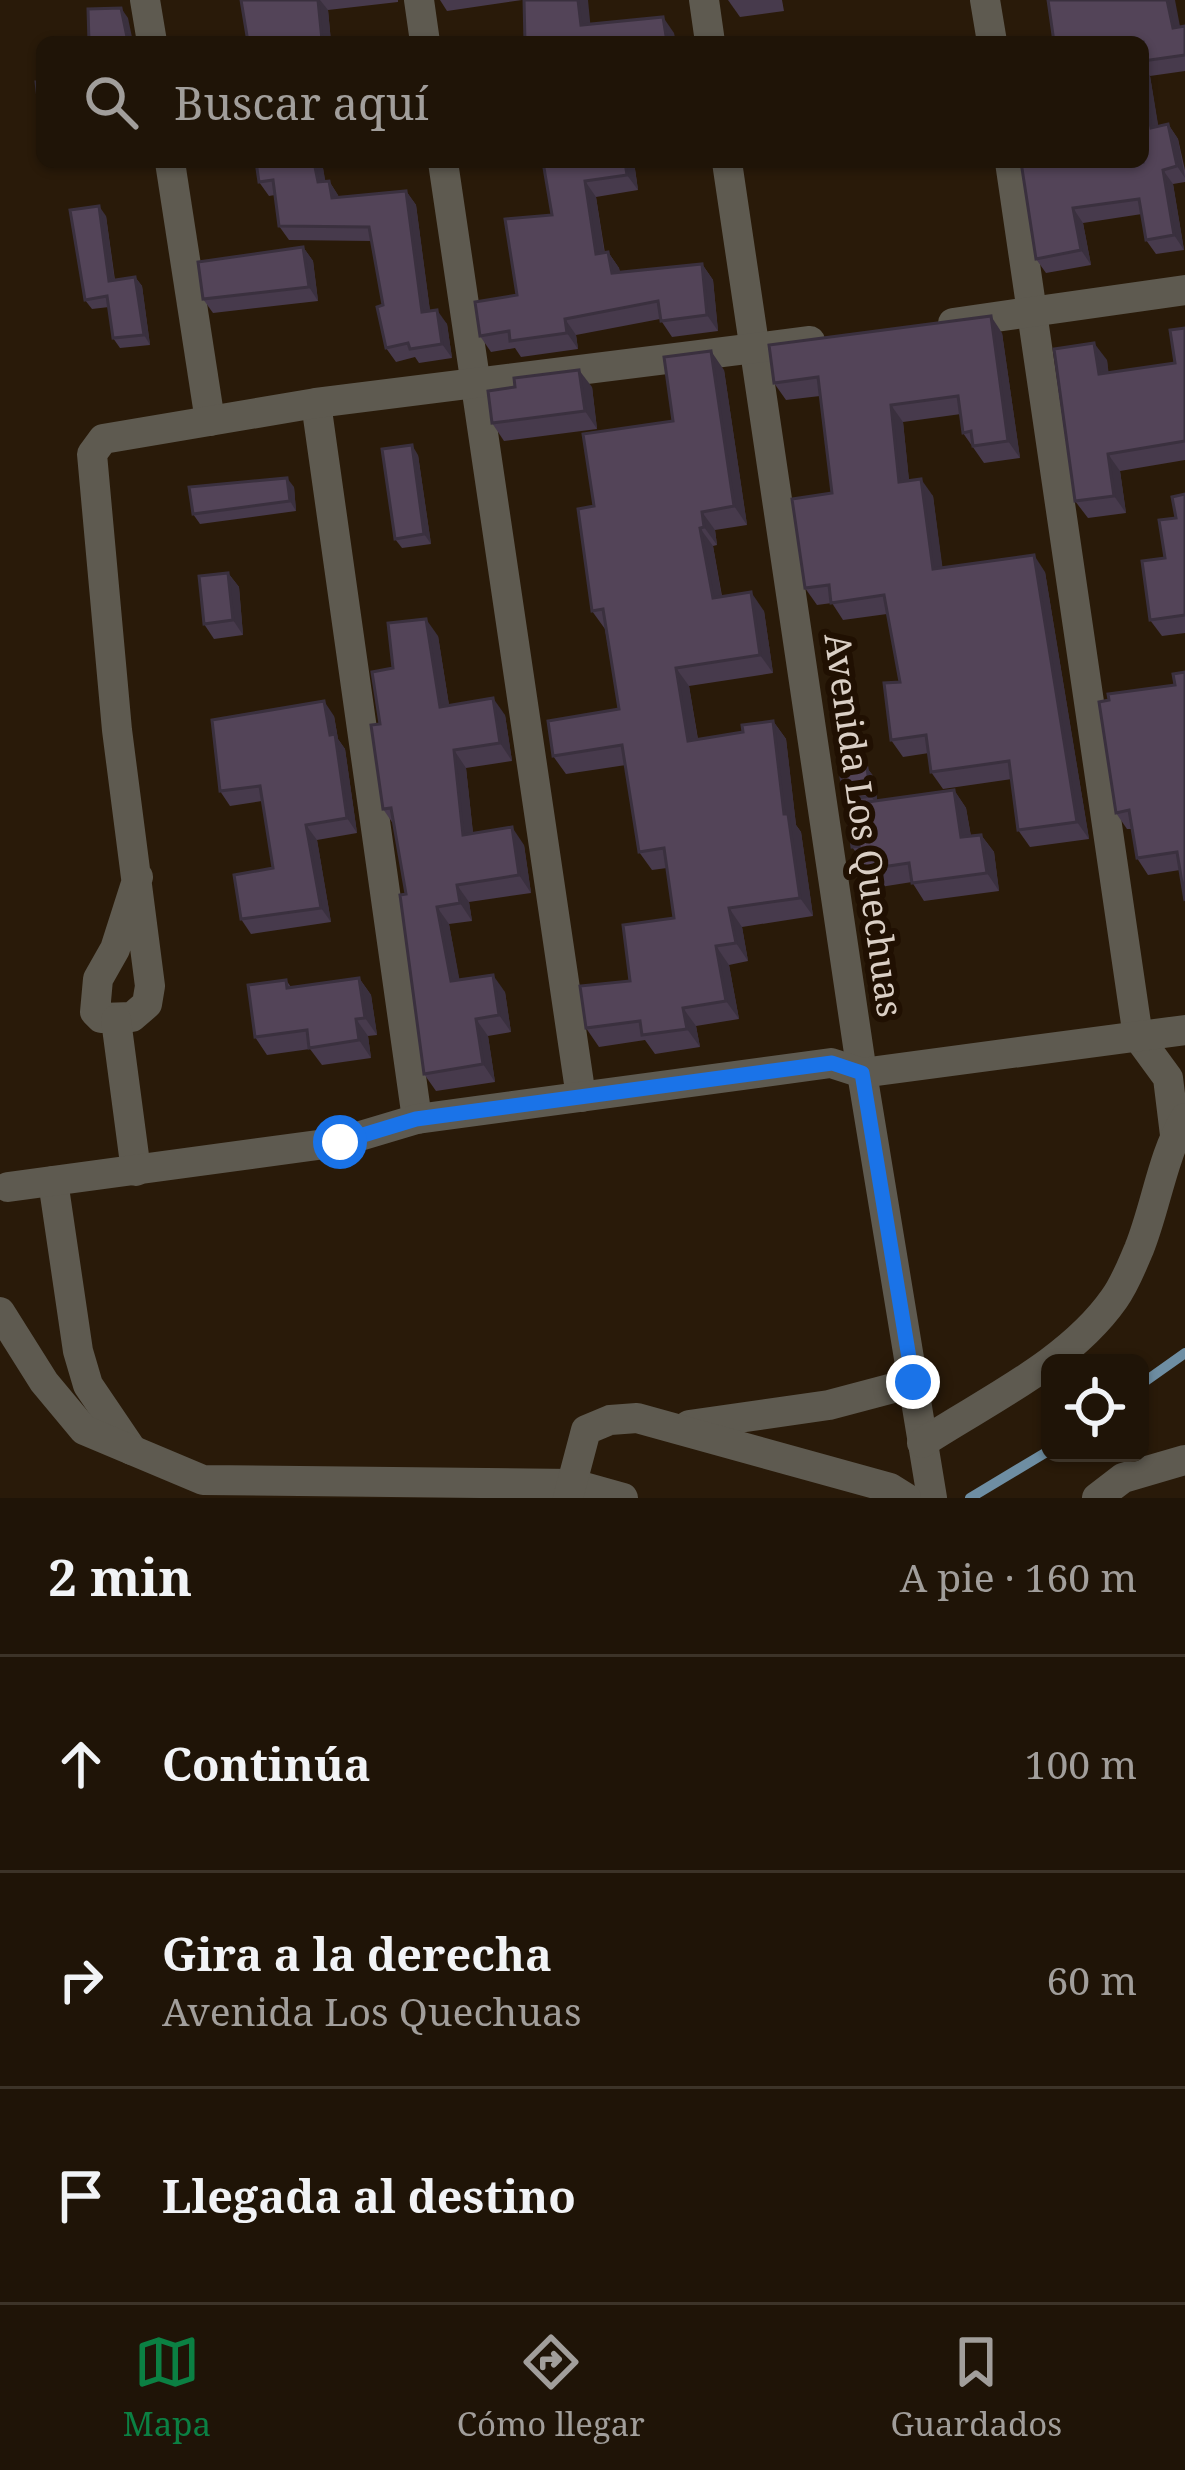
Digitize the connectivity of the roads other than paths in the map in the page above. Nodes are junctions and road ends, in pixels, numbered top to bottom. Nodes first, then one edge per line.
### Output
1 (145, 0) edge
2 (419, 0) edge
3 (704, 0) edge
4 (986, 0) edge
5 (151, 36) edge
6 (424, 36) edge
7 (709, 36) edge
8 (991, 36) edge
9 (171, 168) edge
10 (443, 168) edge
11 (728, 168) edge
12 (1011, 168) edge
13 (1185, 290) edge
14 (1033, 313) junction
15 (916, 328) edge
16 (847, 337) edge
17 (754, 348) junction
18 (475, 382) junction
19 (316, 403) junction
20 (210, 421) junction
21 (138, 877) junction
22 (116, 1020) junction
23 (1185, 1030) edge
24 (1138, 1037) junction
25 (862, 1073) junction
26 (581, 1097) junction
27 (416, 1119) junction
28 (1180, 1126) edge
29 (136, 1171) junction
30 (53, 1181) junction
31 (8, 1187) dead end
32 (0, 1312) edge
33 (913, 1382) junction
34 (674, 1428) junction
35 (922, 1443) junction
36 (131, 1450) junction
37 (1185, 1460) edge
38 (200, 1489) edge
39 (380, 1491) edge
40 (570, 1491) edge
41 (623, 1498) edge
42 (906, 1498) edge
43 (932, 1498) edge
44 (1097, 1498) edge

1 - 5 street
2 - 6 street
3 - 7 street
4 - 8 street
9 - 20 street
10 - 18 street
11 - 17 street, Avenida Los Quechuas
12 - 14 street
13 - 14 street
14 - 15 street
14 - 24 street
16 - 17 street
17 - 18 street
17 - 25 street, Avenida Los Quechuas
18 - 19 street
18 - 26 street
19 - 20 street
19 - 27 street
20 - 21 street
21 - 22 street
21 - 22 street
22 - 29 street
23 - 24 street
24 - 25 street
24 - 28 street
25 - 26 street
25 - 33 street, Avenida Los Quechuas
26 - 27 street
27 - 29 street
28 - 35 street
29 - 30 street
30 - 31 street
30 - 36 street
32 - 36 street
33 - 34 street
33 - 35 street, Avenida Los Quechuas
34 - 40 street
34 - 42 street
35 - 43 street, Avenida Los Quechuas
36 - 38 street
37 - 44 street
38 - 39 street
39 - 40 street
40 - 41 street

